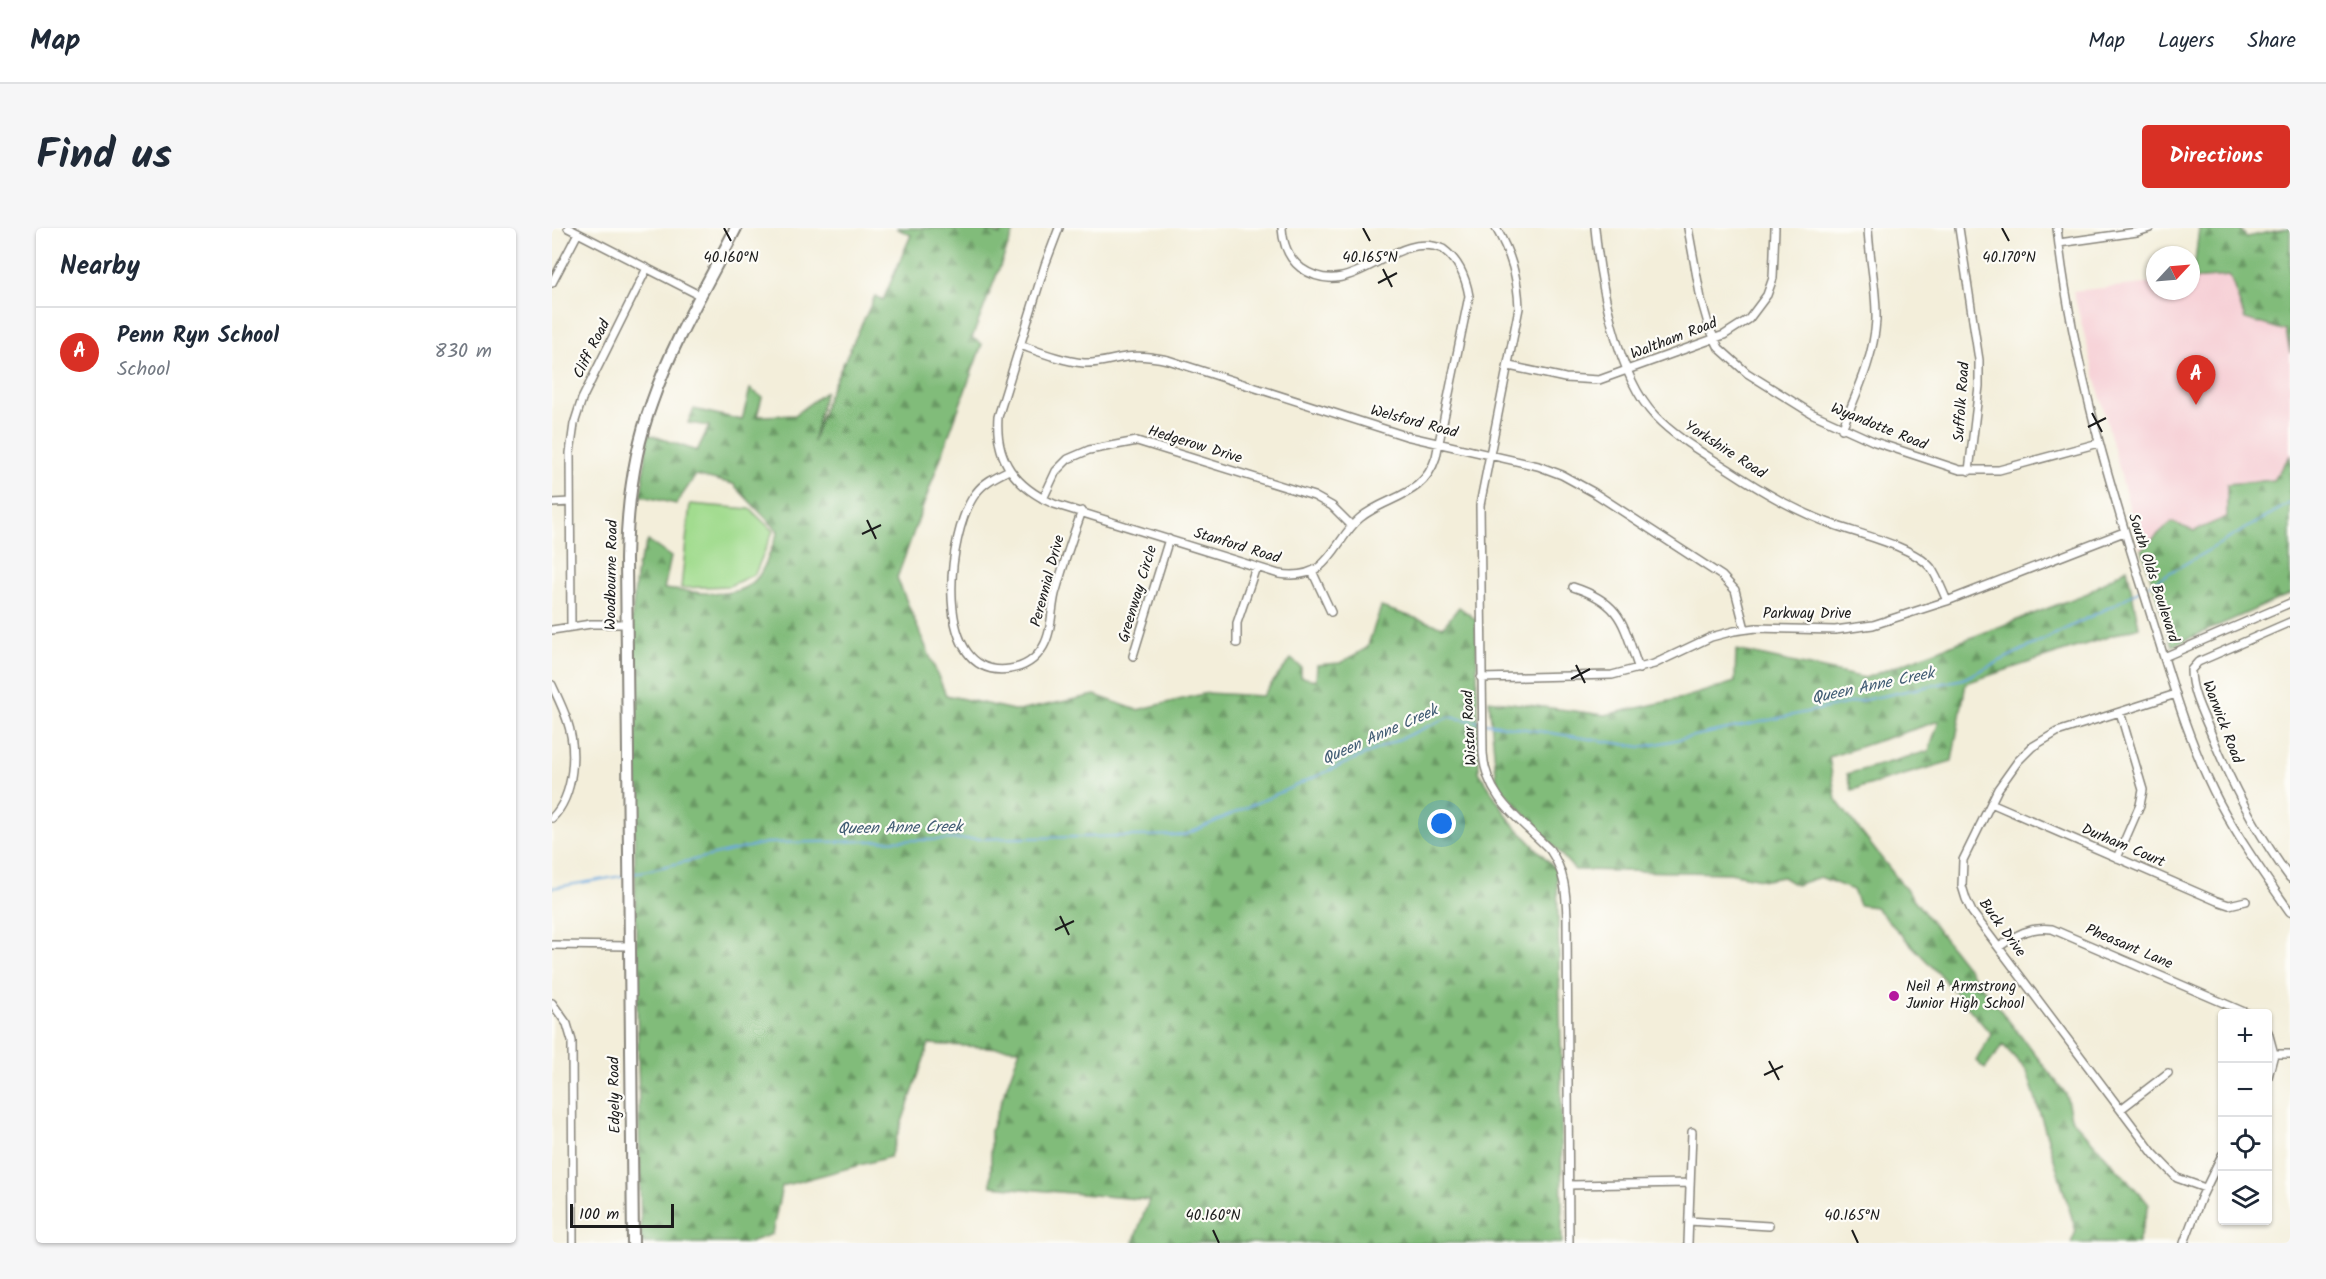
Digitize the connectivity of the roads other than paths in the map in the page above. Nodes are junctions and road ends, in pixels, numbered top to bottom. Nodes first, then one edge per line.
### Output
1 (568, 228) edge
2 (736, 228) edge
3 (1059, 228) edge
4 (1282, 228) edge
5 (1496, 228) edge
6 (1595, 228) edge
7 (1688, 228) edge
8 (1775, 228) edge
9 (1868, 228) edge
10 (1959, 228) edge
11 (2057, 228) edge
12 (2150, 228) edge
13 (578, 233) junction
14 (2059, 243) junction
15 (647, 268) junction
16 (552, 283) edge
17 (701, 296) junction
18 (1714, 339) junction
19 (1020, 345) junction
20 (1509, 366) junction
21 (1627, 371) junction
22 (1842, 429) junction
23 (2099, 443) junction
24 (1439, 444) junction
25 (1490, 455) junction
26 (1009, 470) junction
27 (1969, 471) junction
28 (1043, 499) junction
29 (552, 502) edge
30 (570, 502) junction
31 (1082, 511) junction
32 (1351, 525) junction
33 (2124, 532) junction
34 (1169, 539) junction
35 (1256, 567) junction
36 (1312, 571) junction
37 (1573, 587) dead end
38 (1947, 601) junction
39 (2290, 603) edge
40 (1331, 612) dead end
41 (2290, 622) edge
42 (626, 624) junction
43 (572, 626) junction
44 (1745, 629) junction
45 (552, 630) edge
46 (1237, 643) dead end
47 (1133, 656) dead end
48 (2164, 657) junction
49 (1639, 669) junction
50 (1481, 678) junction
51 (552, 685) edge
52 (2176, 694) junction
53 (2120, 712) junction
54 (1991, 803) junction
55 (552, 818) edge
56 (2117, 858) junction
57 (2290, 878) edge
58 (2246, 901) dead end
59 (2289, 907) edge
60 (552, 945) edge
61 (629, 946) junction
62 (1999, 947) junction
63 (552, 1005) edge
64 (2237, 1009) edge
65 (2272, 1047) edge
66 (2274, 1054) junction
67 (2290, 1054) edge
68 (2272, 1063) edge
69 (2168, 1073) dead end
70 (2121, 1108) junction
71 (1692, 1132) dead end
72 (2218, 1164) edge
73 (1690, 1183) junction
74 (1569, 1185) junction
75 (2205, 1188) junction
76 (1689, 1221) junction
77 (1769, 1226) dead end
78 (573, 1243) edge
79 (633, 1243) edge
80 (1569, 1243) edge
81 (1688, 1243) edge
82 (2184, 1243) edge

1 - 13 street
2 - 17 main road, Woodbourne Road
3 - 19 street, Stanford Road
4 - 24 street
5 - 20 street, Wistar Road
6 - 21 street, Yorkshire Road
7 - 18 street, Wyandotte Road
8 - 18 street, Waltham Road
9 - 22 street
10 - 27 street, Suffolk Road
11 - 14 street, South Olds Boulevard
12 - 14 street
13 - 15 street
13 - 16 street
14 - 23 street, South Olds Boulevard
15 - 17 street
15 - 30 street, Cliff Road
17 - 42 main road, Woodbourne Road
18 - 21 street, Waltham Road
18 - 22 street, Wyandotte Road
19 - 24 street, Welsford Road
19 - 26 street, Stanford Road
20 - 21 street, Waltham Road
20 - 25 street, Wistar Road
21 - 38 street, Yorkshire Road
22 - 27 street, Wyandotte Road
23 - 27 street, Wyandotte Road
23 - 33 street, South Olds Boulevard
24 - 25 street, Welsford Road
24 - 32 street
25 - 44 street, Welsford Road
25 - 50 street, Wistar Road
26 - 28 street, Stanford Road
26 - 31 street, Perennial Drive
28 - 31 street, Stanford Road
28 - 32 street, Hedgerow Drive
29 - 30 street
30 - 43 street, Cliff Road
31 - 34 street, Stanford Road
32 - 36 street
33 - 38 street, Parkway Drive
33 - 48 street, South Olds Boulevard
34 - 35 street, Stanford Road
34 - 47 street, Greenway Circle
35 - 36 street, Stanford Road
35 - 46 street
36 - 40 street
37 - 49 street
38 - 44 street, Parkway Drive
39 - 48 street
41 - 57 street, Warwick Road
42 - 43 street
42 - 61 main road, Woodbourne Road
43 - 45 street
44 - 49 street, Parkway Drive
48 - 52 street, South Olds Boulevard
49 - 50 street, Parkway Drive
50 - 74 street, Wistar Road
51 - 55 street
52 - 53 street, Buck Drive
52 - 59 street, South Olds Boulevard
53 - 54 street, Buck Drive
53 - 56 street
54 - 56 street, Durham Court
54 - 62 street, Buck Drive
56 - 58 street, Durham Court
60 - 61 street
61 - 79 main road, Edgely Road
62 - 64 street, Pheasant Lane
62 - 70 street, Buck Drive
63 - 78 street
65 - 66 street
66 - 67 street
66 - 68 street
69 - 70 street
70 - 75 street, Buck Drive
71 - 73 street
72 - 75 street
73 - 74 street
73 - 76 street
74 - 80 street, Wistar Road
75 - 82 street
76 - 77 street
76 - 81 street

